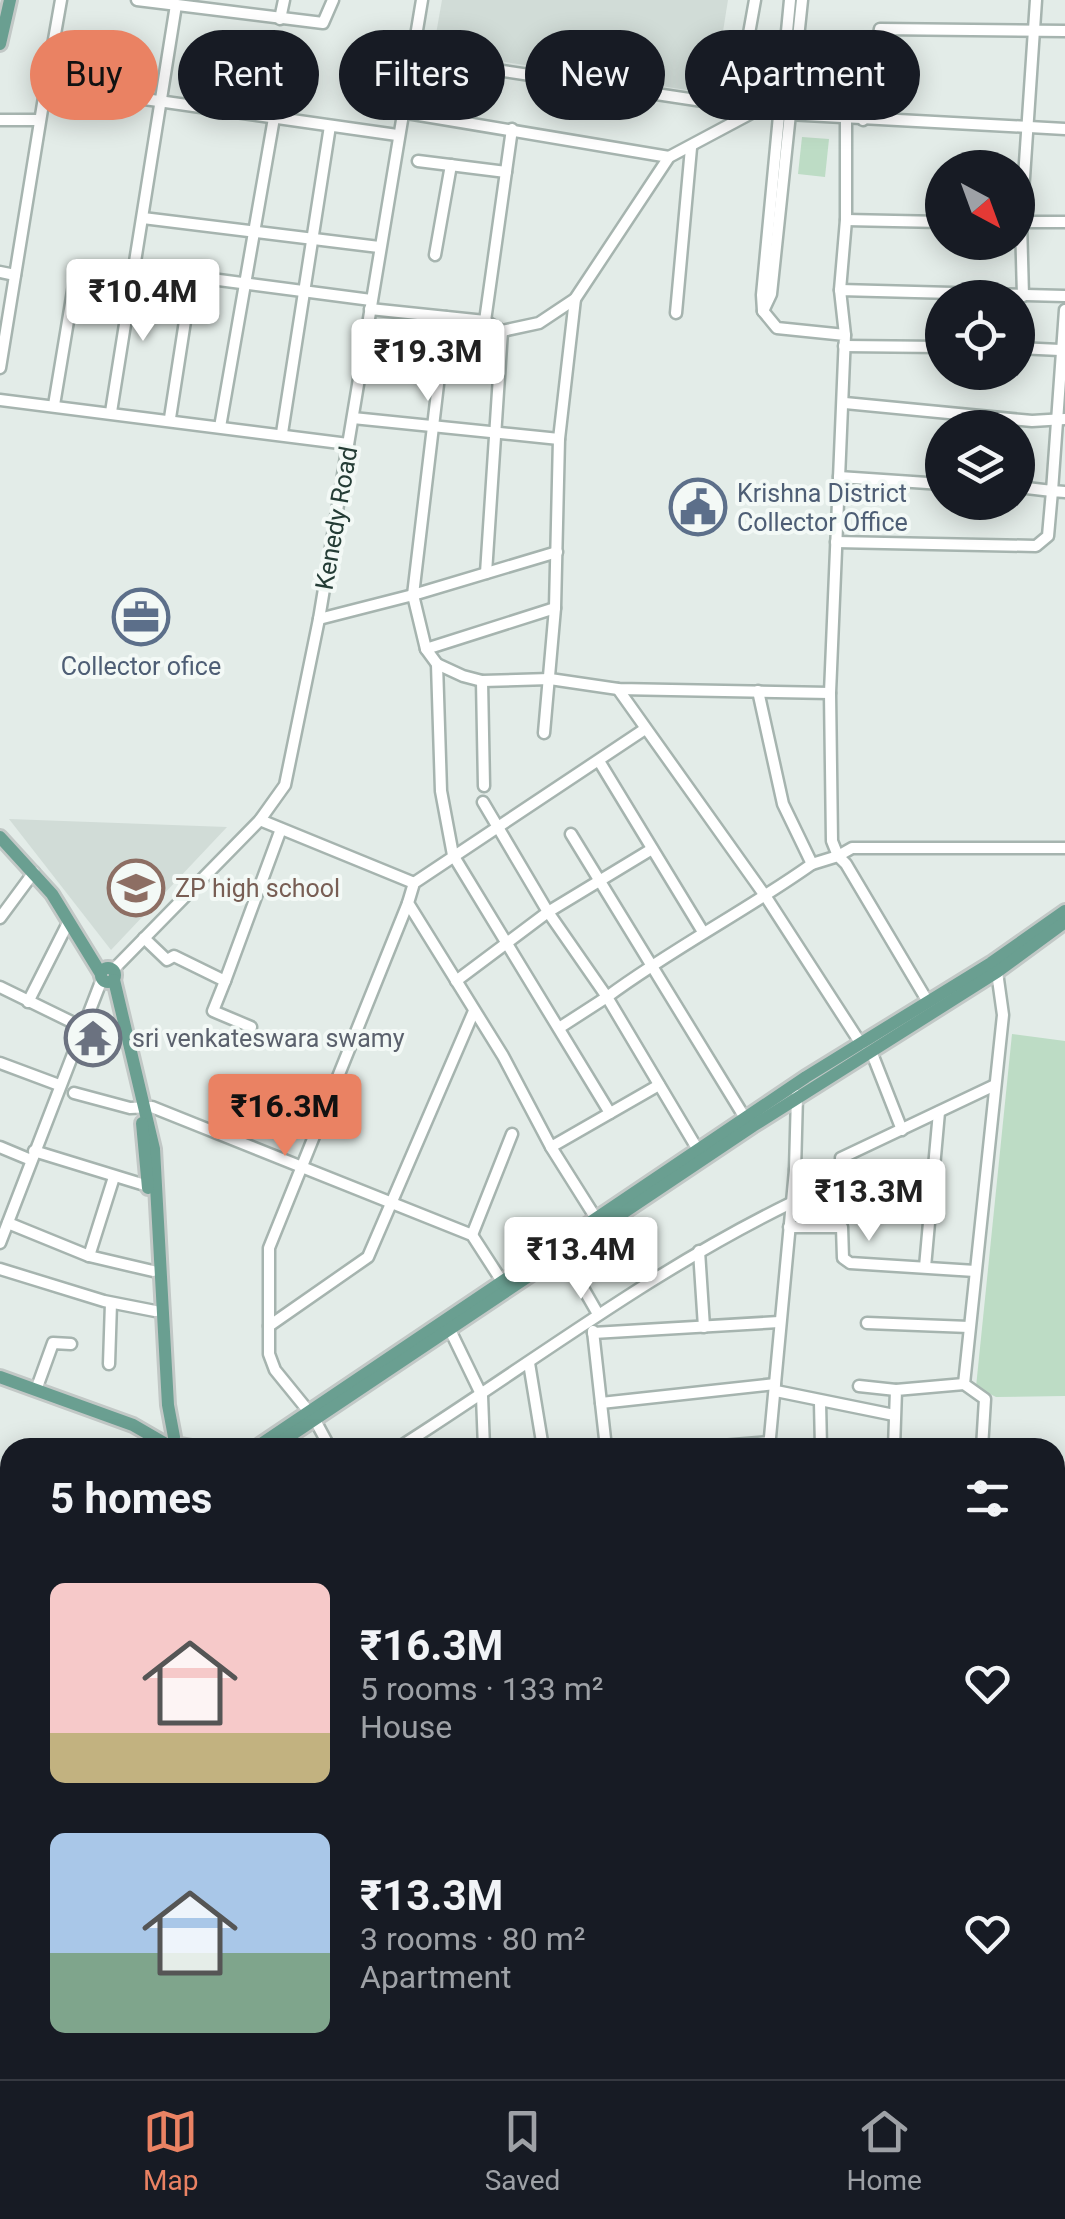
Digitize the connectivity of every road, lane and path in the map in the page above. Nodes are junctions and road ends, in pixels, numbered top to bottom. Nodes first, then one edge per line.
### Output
1 (10, 0) edge
2 (62, 0) edge
3 (137, 0) edge
4 (284, 0) edge
5 (332, 0) edge
6 (422, 0) edge
7 (756, 0) edge
8 (790, 0) edge
9 (802, 0) edge
10 (1036, 0) edge
11 (203, 4) edge
12 (176, 5) junction
13 (280, 19) junction
14 (56, 30) edge
15 (416, 30) edge
16 (750, 30) edge
17 (788, 30) edge
18 (797, 30) edge
19 (880, 30) edge
20 (1035, 31) junction
21 (1065, 31) edge
22 (0, 44) edge
23 (505, 71) edge
24 (685, 98) edge
25 (160, 102) junction
26 (178, 105) edge
27 (0, 120) edge
28 (30, 120) edge
29 (39, 120) edge
30 (274, 120) edge
31 (288, 120) edge
32 (400, 120) edge
33 (453, 120) edge
34 (740, 120) edge
35 (781, 120) edge
36 (846, 120) edge
37 (862, 120) edge
38 (330, 126) junction
39 (512, 129) junction
40 (1027, 129) junction
41 (1065, 130) edge
42 (397, 135) junction
43 (691, 148) junction
44 (1025, 150) edge
45 (669, 157) junction
46 (418, 161) dead end
47 (451, 165) junction
48 (506, 172) junction
49 (143, 218) junction
50 (846, 220) junction
51 (925, 222) edge
52 (1035, 222) edge
53 (1065, 222) edge
54 (255, 232) junction
55 (313, 240) junction
56 (379, 247) junction
57 (436, 255) dead end
58 (77, 267) dead end
59 (134, 269) junction
60 (0, 272) edge
61 (16, 275) junction
62 (192, 276) junction
63 (245, 282) junction
64 (304, 290) junction
65 (840, 290) junction
66 (925, 293) edge
67 (1035, 296) edge
68 (1065, 296) edge
69 (576, 300) junction
70 (371, 305) junction
71 (1065, 310) edge
72 (676, 313) dead end
73 (446, 317) junction
74 (486, 321) junction
75 (502, 331) junction
76 (845, 340) junction
77 (925, 346) edge
78 (1035, 349) edge
79 (1060, 350) junction
80 (0, 368) edge
81 (0, 400) edge
82 (844, 404) junction
83 (54, 405) junction
84 (111, 412) junction
85 (170, 418) junction
86 (353, 418) junction
87 (1061, 418) edge
88 (432, 425) junction
89 (220, 427) junction
90 (282, 434) junction
91 (497, 435) junction
92 (560, 439) junction
93 (348, 444) junction
94 (839, 476) junction
95 (925, 483) edge
96 (1035, 488) edge
97 (1052, 490) junction
98 (1065, 492) edge
99 (836, 542) junction
100 (557, 552) junction
101 (486, 573) junction
102 (413, 594) junction
103 (555, 608) junction
104 (319, 619) junction
105 (426, 649) junction
106 (437, 664) junction
107 (550, 679) junction
108 (482, 681) junction
109 (618, 689) junction
110 (758, 692) junction
111 (830, 693) junction
112 (646, 728) junction
113 (544, 733) dead end
114 (600, 762) junction
115 (484, 786) dead end
116 (483, 802) dead end
117 (260, 820) junction
118 (494, 826) junction
119 (281, 829) junction
120 (571, 834) dead end
121 (0, 837) edge
122 (1065, 848) edge
123 (652, 849) junction
124 (453, 855) junction
125 (838, 856) junction
126 (812, 864) junction
127 (34, 872) junction
128 (600, 881) junction
129 (414, 883) junction
130 (766, 897) junction
131 (408, 903) junction
132 (1065, 911) edge
133 (548, 912) junction
134 (0, 918) edge
135 (69, 921) junction
136 (1065, 922) edge
137 (704, 932) junction
138 (144, 938) junction
139 (508, 945) junction
140 (651, 964) junction
141 (996, 972) junction
142 (108, 977) junction
143 (225, 981) junction
144 (456, 981) junction
145 (0, 987) edge
146 (607, 997) junction
147 (28, 1002) junction
148 (928, 1002) junction
149 (474, 1011) junction
150 (80, 1026) junction
151 (251, 1027) dead end
152 (558, 1028) junction
153 (866, 1048) junction
154 (0, 1063) edge
155 (659, 1085) junction
156 (995, 1085) junction
157 (58, 1086) junction
158 (796, 1092) junction
159 (74, 1093) dead end
160 (143, 1108) junction
161 (938, 1112) junction
162 (610, 1113) junction
163 (746, 1118) junction
164 (902, 1130) junction
165 (512, 1134) dead end
166 (0, 1147) edge
167 (551, 1147) junction
168 (701, 1154) junction
169 (33, 1156) junction
170 (303, 1166) junction
171 (795, 1170) junction
172 (842, 1175) junction
173 (114, 1177) junction
174 (934, 1182) junction
175 (148, 1186) junction
176 (391, 1203) junction
177 (790, 1203) junction
178 (597, 1220) junction
179 (8, 1223) junction
180 (789, 1227) junction
181 (472, 1235) junction
182 (0, 1242) edge
183 (699, 1250) junction
184 (564, 1255) junction
185 (89, 1256) junction
186 (926, 1267) junction
187 (0, 1270) edge
188 (154, 1271) junction
189 (975, 1271) junction
190 (502, 1282) junction
191 (111, 1302) junction
192 (155, 1311) junction
193 (593, 1318) junction
194 (779, 1322) junction
195 (867, 1322) dead end
196 (269, 1326) junction
197 (704, 1326) junction
198 (969, 1327) junction
199 (450, 1330) junction
200 (594, 1334) junction
201 (71, 1344) dead end
202 (529, 1363) junction
203 (109, 1364) dead end
204 (0, 1377) edge
205 (964, 1384) junction
206 (859, 1386) dead end
207 (776, 1387) junction
208 (36, 1390) junction
209 (896, 1390) junction
210 (482, 1396) junction
211 (820, 1402) junction
212 (601, 1403) junction
213 (894, 1416) junction
214 (313, 1417) junction
215 (161, 1438) edge
216 (170, 1438) edge
217 (171, 1438) edge
218 (274, 1438) edge
219 (285, 1438) edge
220 (325, 1438) edge
221 (416, 1438) edge
222 (484, 1438) edge
223 (541, 1438) edge
224 (605, 1438) edge
225 (770, 1438) edge
226 (822, 1438) edge
227 (894, 1438) edge
228 (983, 1438) edge

1 - 22 main road
2 - 14 street
3 - 12 street
4 - 13 street
5 - 13 street
6 - 15 street, Kenedy Road
7 - 16 street
8 - 17 street
9 - 18 street
10 - 20 street
11 - 12 street
11 - 13 street
12 - 25 street
19 - 20 street
20 - 21 street
20 - 40 street
23 - 24 street
25 - 26 street
25 - 49 street
27 - 28 street
29 - 61 street
30 - 54 street
31 - 38 street
32 - 42 street, Kenedy Road
33 - 39 street
34 - 43 street
35 - 76 street
36 - 50 street
37 - 40 street
38 - 42 street
38 - 55 street
39 - 45 street
39 - 48 street
40 - 41 street
40 - 44 street
42 - 56 street, Kenedy Road
43 - 45 street
43 - 72 street
45 - 69 street
46 - 47 street
47 - 48 street
47 - 57 street
48 - 74 street
49 - 54 street
49 - 59 street
50 - 51 street
50 - 65 street
52 - 53 street
54 - 55 street
54 - 63 street
55 - 56 street
55 - 64 street
56 - 70 street, Kenedy Road
58 - 83 street
59 - 62 street
59 - 84 street
60 - 61 street
61 - 80 street
62 - 63 street
62 - 85 street
63 - 64 street
63 - 89 street
64 - 70 street
64 - 90 street
65 - 66 street
65 - 76 street
67 - 68 street
69 - 75 street
69 - 92 street
70 - 73 street
70 - 86 street, Kenedy Road
71 - 79 street
73 - 74 street
73 - 88 street
74 - 75 street
75 - 91 street
76 - 77 street
76 - 82 street
78 - 79 street
79 - 87 street
81 - 83 street
82 - 87 street
82 - 94 street
83 - 84 street
84 - 85 street
85 - 89 street
86 - 88 street
86 - 93 street, Kenedy Road
87 - 97 street
88 - 91 street
88 - 102 street
89 - 90 street
90 - 93 street
91 - 92 street
91 - 101 street
92 - 100 street
93 - 104 street, Kenedy Road
94 - 95 street
94 - 99 street
96 - 97 street
97 - 98 street
97 - 99 street
99 - 111 street
100 - 101 street
100 - 103 street
101 - 102 street
102 - 104 street
102 - 105 street
103 - 105 street
103 - 107 street
104 - 117 street, Kenedy Road
105 - 106 street
106 - 108 street
106 - 124 street
107 - 108 street
107 - 109 street
107 - 113 street
108 - 115 street
109 - 110 street
109 - 112 street
110 - 111 street
110 - 126 street
111 - 125 street
112 - 114 street
112 - 130 street
114 - 118 street
114 - 123 street
116 - 118 street
117 - 119 street
117 - 138 street, Kenedy Road
118 - 124 street
118 - 133 street
119 - 129 street
119 - 143 street
120 - 128 street
121 - 127 main road
122 - 125 street
123 - 128 street
123 - 137 street
124 - 129 street
124 - 139 street
125 - 126 street
125 - 148 street
126 - 130 street
127 - 134 street
127 - 135 main road
128 - 133 street
128 - 140 street
129 - 131 street
130 - 137 street
130 - 153 street
131 - 144 street
131 - 170 street
132 - 148 main road
133 - 139 street
133 - 146 street
135 - 142 main road
135 - 147 street
136 - 141 main road
137 - 140 street
138 - 142 street, Kenedy Road
138 - 143 street
139 - 144 street
139 - 152 street
140 - 146 street
140 - 163 street
141 - 153 main road
141 - 156 street
142 - 150 street, Kenedy Road
142 - 160 main road
143 - 151 street
144 - 149 street
145 - 147 street
146 - 152 street
146 - 155 street
147 - 150 street
148 - 153 main road
149 - 167 street
149 - 176 street
150 - 157 street, Kenedy Road
152 - 162 street
153 - 158 main road
153 - 164 street
154 - 157 street
155 - 162 street
155 - 168 street
156 - 161 street
156 - 189 street
157 - 169 street, Kenedy Road
158 - 163 main road
158 - 168 main road
158 - 171 street
159 - 160 street
160 - 170 street
160 - 175 main road
160 - 217 main road
161 - 164 street
161 - 174 street
162 - 167 street
163 - 168 main road
164 - 172 street
165 - 181 street
166 - 169 street
167 - 178 street
168 - 178 main road
168 - 184 main road
169 - 173 street
169 - 179 street, Kenedy Road
170 - 176 street
170 - 196 street
171 - 172 street
171 - 177 street
172 - 174 street
173 - 175 street
173 - 185 street
174 - 186 street
175 - 188 main road
176 - 181 street
176 - 196 street
177 - 180 street
177 - 183 street
178 - 190 main road
179 - 182 street, Kenedy Road
179 - 185 street
180 - 186 street
180 - 194 street
181 - 190 street
183 - 193 street
183 - 197 street
184 - 193 street
184 - 199 main road
185 - 188 street
186 - 189 street
187 - 191 street
188 - 192 main road
189 - 198 street
190 - 214 main road
191 - 192 street
191 - 203 street
192 - 216 main road
193 - 200 street
193 - 202 street
194 - 197 street
194 - 207 street
195 - 198 street
196 - 214 street
197 - 200 street
198 - 205 street
199 - 210 street
199 - 214 main road
200 - 212 street
201 - 208 street
202 - 210 street
202 - 223 street
204 - 208 main road
205 - 209 street
205 - 228 street
206 - 209 street
207 - 211 street
207 - 212 street
207 - 225 street
208 - 215 main road
209 - 213 street
210 - 221 street
210 - 222 street
211 - 213 street
211 - 226 street
212 - 224 street
213 - 227 street
214 - 218 main road
214 - 219 main road
214 - 220 street

